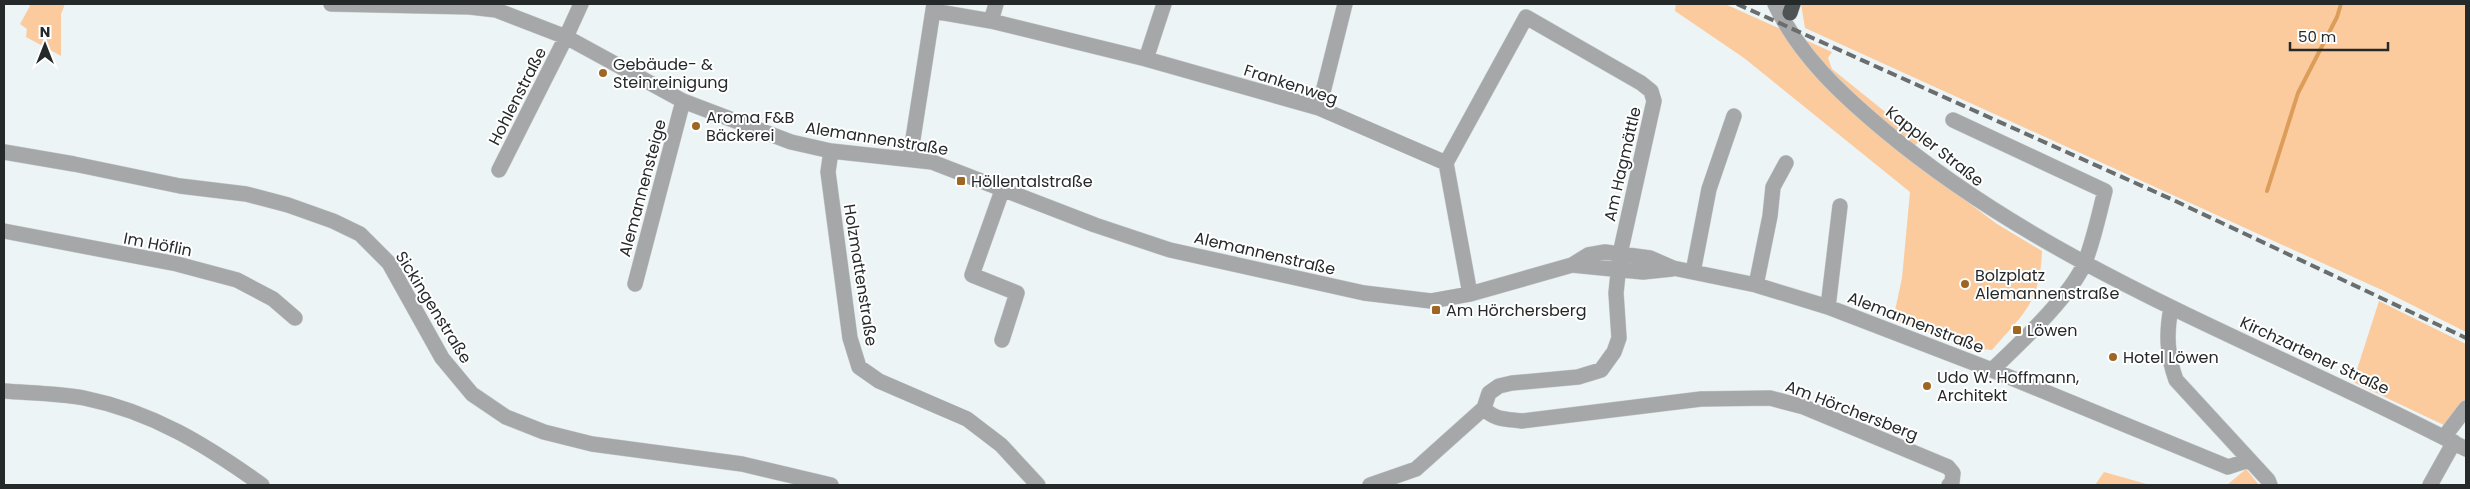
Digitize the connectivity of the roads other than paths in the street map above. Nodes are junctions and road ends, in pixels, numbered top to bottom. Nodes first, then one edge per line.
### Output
1 (331, 4) edge
2 (580, 4) edge
3 (996, 4) edge
4 (1164, 4) edge
5 (1345, 4) edge
6 (1776, 4) edge
7 (445, 5) edge
8 (934, 7) edge
9 (1528, 10) edge
10 (1790, 12) edge
11 (991, 21) junction
12 (566, 37) junction
13 (1146, 59) junction
14 (683, 101) junction
15 (1318, 108) junction
16 (1734, 116) dead end
17 (1953, 120) dead end
18 (830, 151) junction
19 (4, 152) edge
20 (910, 158) junction
21 (1446, 163) junction
22 (1786, 163) dead end
23 (499, 170) dead end
24 (1003, 188) junction
25 (1840, 206) dead end
26 (4, 231) edge
27 (1619, 261) junction
28 (2085, 263) junction
29 (1693, 272) junction
30 (635, 284) dead end
31 (1756, 284) junction
32 (1470, 294) junction
33 (1828, 307) junction
34 (2171, 308) junction
35 (295, 318) dead end
36 (1002, 340) dead end
37 (1992, 370) junction
38 (4, 391) edge
39 (1484, 408) junction
40 (2466, 408) edge
41 (2455, 442) edge
42 (2249, 460) junction
43 (262, 485) edge
44 (831, 485) edge
45 (1038, 485) edge
46 (1370, 485) edge
47 (1950, 485) edge
48 (2270, 485) edge
49 (2430, 485) edge

1 - 7 street, Alemannenstraße
2 - 12 street, Hohlenstraße
3 - 11 street
4 - 13 street
5 - 15 street
6 - 10 street, Kappler Straße
7 - 12 street, Alemannenstraße
8 - 11 street, Frankenweg
8 - 20 street
9 - 21 street, Am Hagmättle
9 - 27 street, Am Hagmättle
10 - 28 street, Kappler Straße
11 - 13 street, Frankenweg
12 - 14 street, Alemannenstraße
12 - 23 street, Hohlenstraße
13 - 15 street, Frankenweg
14 - 18 street, Alemannenstraße
14 - 30 street, Alemannensteige
15 - 21 street, Frankenweg
16 - 29 street
17 - 28 street, Kappler Straße
18 - 20 street, Alemannenstraße
18 - 45 street, Holzmattenstraße
19 - 44 street, Sickingenstraße
20 - 24 street, Alemannenstraße
21 - 32 street
22 - 31 street
24 - 32 street, Alemannenstraße
24 - 36 street
25 - 33 street, Alemannenstraße
26 - 35 street, Im Höflin
27 - 29 street, Alemannenstraße
27 - 32 street, Alemannenstraße
27 - 39 street
28 - 34 street, Kappler Straße
28 - 37 street, Alemannenstraße
29 - 31 street, Alemannenstraße
31 - 33 street, Alemannenstraße
33 - 37 street, Alemannenstraße
34 - 41 street, Kirchzartener Straße
34 - 42 street
37 - 42 street, Alemannenstraße
38 - 43 street
39 - 46 street
39 - 47 street, Am Hörchersberg
40 - 41 street
41 - 49 street
42 - 48 street

